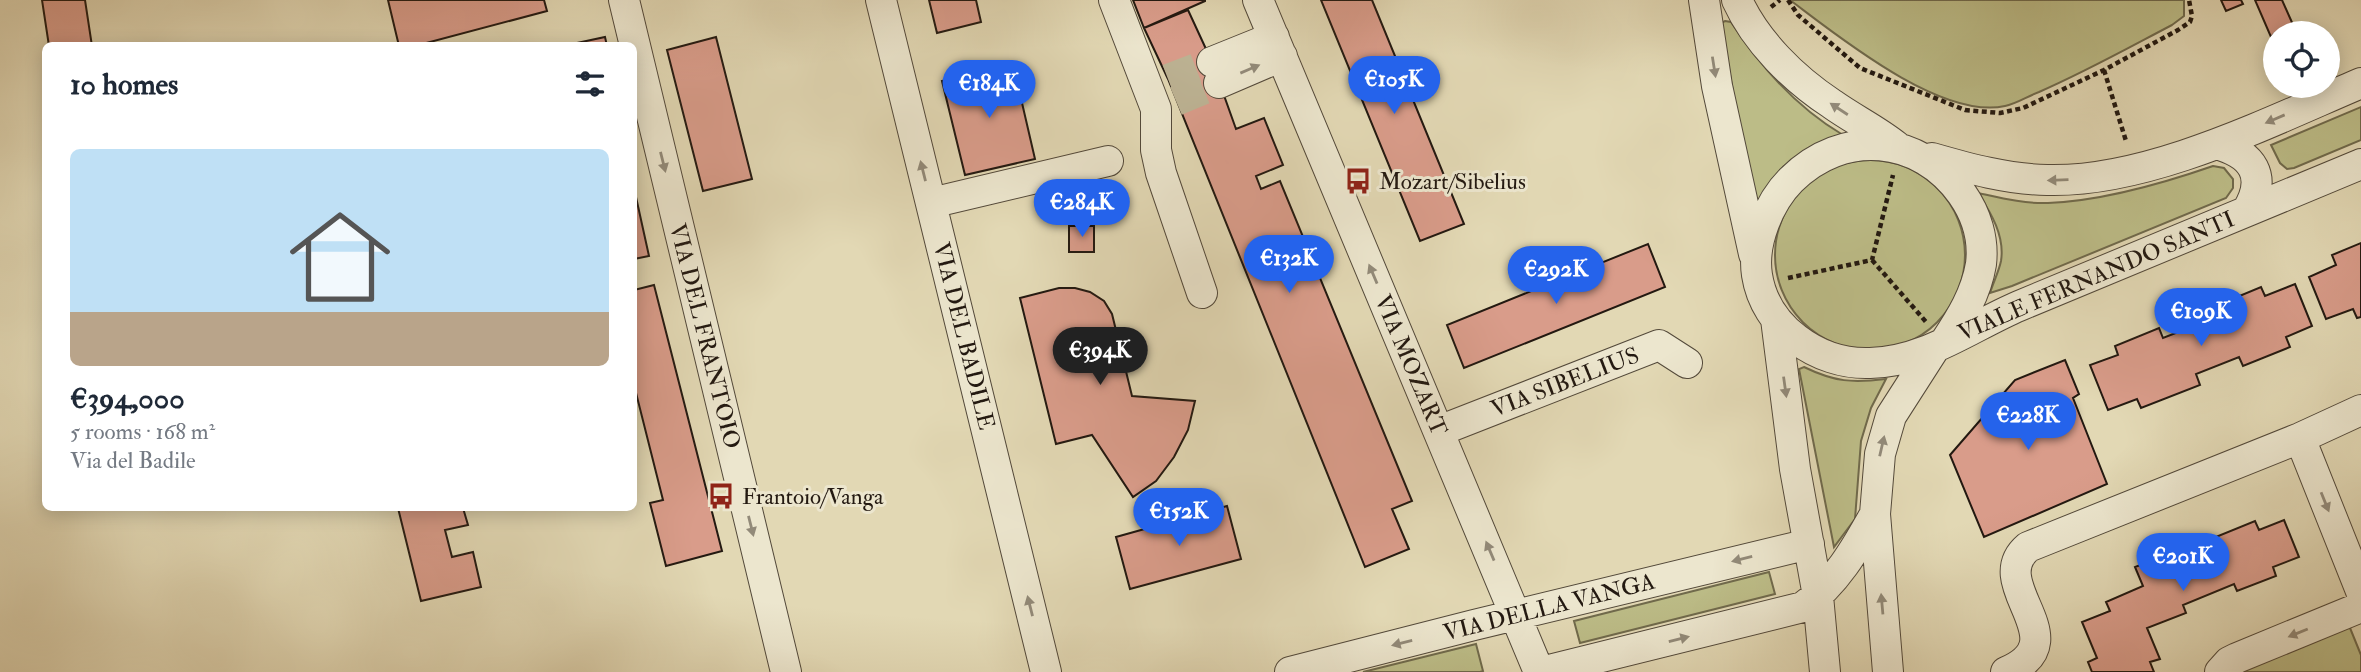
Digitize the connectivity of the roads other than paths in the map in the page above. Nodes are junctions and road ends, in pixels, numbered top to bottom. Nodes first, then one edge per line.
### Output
1 (624, 0) edge
2 (881, 0) edge
3 (1114, 0) edge
4 (1258, 0) edge
5 (1704, 0) edge
6 (1737, 0) edge
7 (634, 42) edge
8 (1278, 47) junction
9 (637, 54) edge
10 (1216, 72) tunnel mouth
11 (2361, 83) edge
12 (2216, 144) junction
13 (1901, 157) junction
14 (1108, 161) dead end
15 (2361, 164) edge
16 (931, 204) junction
17 (2247, 211) junction
18 (1756, 259) junction
19 (1202, 293) dead end
20 (1776, 319) junction
21 (1937, 340) junction
22 (1687, 363) dead end
23 (2361, 410) edge
24 (1439, 431) junction
25 (2300, 439) junction
26 (1875, 514) junction
27 (1809, 544) junction
28 (2361, 591) edge
29 (1818, 596) junction
30 (2361, 607) edge
31 (1516, 614) junction
32 (1638, 661) edge
33 (786, 672) edge
34 (1046, 672) edge
35 (1290, 672) edge
36 (1540, 672) edge
37 (1825, 672) edge
38 (1888, 672) edge
39 (2006, 672) edge
40 (2220, 672) edge

1 -> 7 street, VIA DEL FRANTOIO
16 -> 2 street, VIA DEL BADILE
3 - 19 street
4 - 8 street, VIA MOZART
5 -> 18 street
13 -> 6 street
8 - 10 street
24 -> 8 street, VIA MOZART
9 -> 33 street, VIA DEL FRANTOIO
11 -> 12 street
12 -> 13 street
12 - 17 street, VIALE FERNANDO SANTI
13 - 18 street
13 - 21 street
14 - 16 street
15 - 17 street, VIALE FERNANDO SANTI
34 -> 16 street, VIA DEL BADILE
17 - 21 street, VIALE FERNANDO SANTI
18 - 20 street
20 - 21 street, VIALE FERNANDO SANTI
20 -> 27 street
26 -> 21 street
22 - 24 street, VIA SIBELIUS
23 - 25 street
31 -> 24 street, VIA MOZART
25 -> 28 street
25 - 39 street
26 - 29 street
38 -> 26 street
27 - 29 street
27 -> 31 street, VIA DELLA VANGA
32 -> 29 street
29 - 37 street
30 -> 40 street
31 -> 35 street, VIA DELLA VANGA
31 - 36 street, VIA MOZART
32 - 36 street

